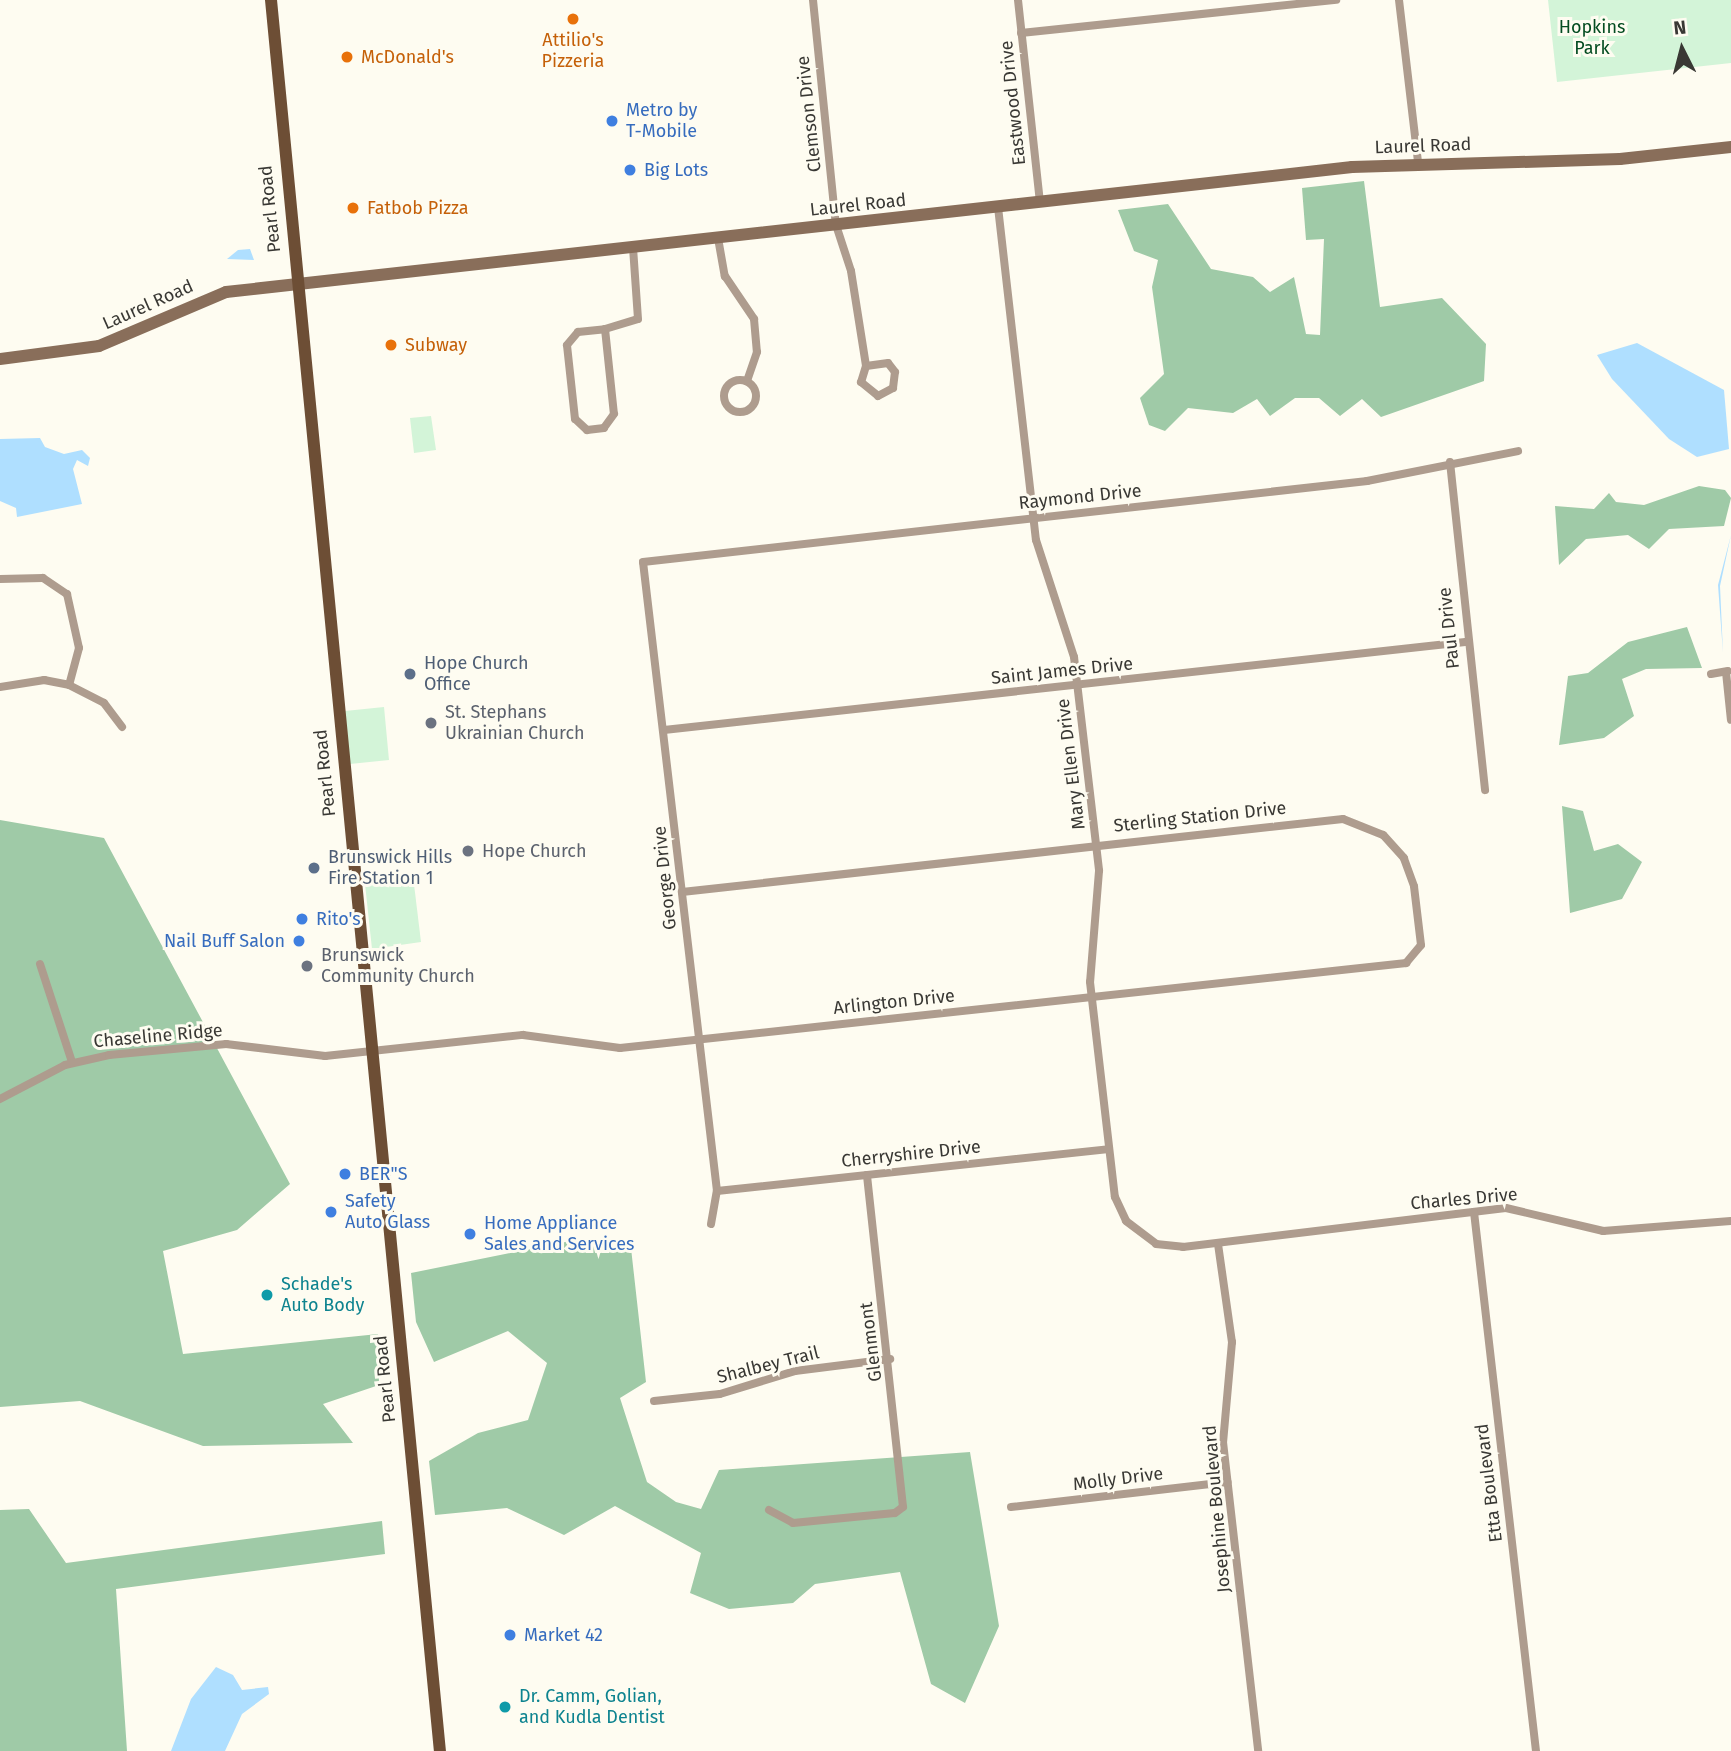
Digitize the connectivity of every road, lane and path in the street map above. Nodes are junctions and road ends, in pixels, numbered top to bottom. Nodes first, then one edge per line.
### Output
1 (271, 0) edge
2 (813, 0) edge
3 (1018, 0) edge
4 (1216, 0) edge
5 (1336, 0) edge
6 (1399, 0) edge
7 (1217, 12) junction
8 (1021, 33) junction
9 (1731, 148) edge
10 (1418, 162) junction
11 (1040, 202) junction
12 (998, 207) junction
13 (836, 225) junction
14 (718, 238) junction
15 (633, 247) junction
16 (295, 284) junction
17 (605, 329) junction
18 (0, 359) edge
19 (866, 366) junction
20 (747, 381) junction
21 (1518, 451) dead end
22 (1450, 462) junction
23 (1034, 519) junction
24 (643, 562) joint
25 (0, 579) edge
26 (1465, 642) junction
27 (1728, 671) edge
28 (1711, 674) dead end
29 (69, 685) junction
30 (1077, 686) junction
31 (0, 687) edge
32 (1731, 720) edge
33 (122, 727) dead end
34 (664, 730) junction
35 (1485, 790) dead end
36 (1096, 845) junction
37 (682, 892) junction
38 (1419, 953) joint
39 (40, 964) dead end
40 (1092, 996) junction
41 (699, 1039) junction
42 (370, 1052) junction
43 (72, 1062) junction
44 (0, 1100) edge
45 (1109, 1149) junction
46 (867, 1175) junction
47 (717, 1191) junction
48 (1474, 1212) junction
49 (1731, 1221) edge
50 (710, 1224) dead end
51 (1218, 1244) junction
52 (890, 1359) junction
53 (654, 1401) dead end
54 (1228, 1482) junction
55 (1011, 1507) dead end
56 (769, 1510) dead end
57 (440, 1751) edge
58 (1258, 1751) edge
59 (1536, 1751) edge

1 - 16 main road, Pearl Road
2 - 13 street, Clemson Drive
3 - 8 street, Eastwood Drive
4 - 7 street
5 - 7 street
6 - 10 street
7 - 8 street
8 - 11 street, Eastwood Drive
9 - 10 street, Laurel Road
10 - 11 street, Laurel Road
11 - 12 street, Laurel Road
12 - 13 street, Laurel Road
12 - 23 street, Mary Ellen Drive
13 - 14 street, Laurel Road
13 - 19 street, Clemson Drive
14 - 15 street, Laurel Road
14 - 20 street
15 - 16 street, Laurel Road
15 - 17 street
16 - 18 street, Laurel Road
16 - 42 main road, Pearl Road
17 - 17 street
19 - 19 street
20 - 20 street
21 - 22 street, Raymond Drive
22 - 23 street, Raymond Drive
22 - 26 street, Paul Drive
23 - 24 street, Raymond Drive
23 - 30 street, Mary Ellen Drive
24 - 34 street, George Drive
25 - 29 street
26 - 30 street, Saint James Drive
26 - 35 street, Paul Drive
27 - 28 street
27 - 32 street
29 - 31 street
29 - 33 street
30 - 34 street, Saint James Drive
30 - 36 street, Mary Ellen Drive
34 - 37 street, George Drive
36 - 37 street, Sterling Station Drive
36 - 38 street, Sterling Station Drive
36 - 40 street, Mary Ellen Drive
37 - 41 street, George Drive
38 - 40 street, Arlington Drive
39 - 43 street
40 - 41 street, Arlington Drive
40 - 45 street, Mary Ellen Drive
41 - 42 street, Arlington Drive
41 - 47 street, George Drive
42 - 43 street, Chaseline Ridge
42 - 57 main road, Pearl Road
43 - 44 street, Chaseline Ridge
45 - 46 street, Cherryshire Drive
45 - 51 street, Mary Ellen Drive
46 - 47 street, Cherryshire Drive
46 - 52 street, Glenmont
47 - 50 street, George Drive
48 - 49 street, Charles Drive
48 - 51 street, Charles Drive
48 - 59 street, Etta Boulevard
51 - 54 street, Josephine Boulevard
52 - 53 street, Shalbey Trail
52 - 56 street, Glenmont
54 - 55 street, Molly Drive
54 - 58 street, Josephine Boulevard

